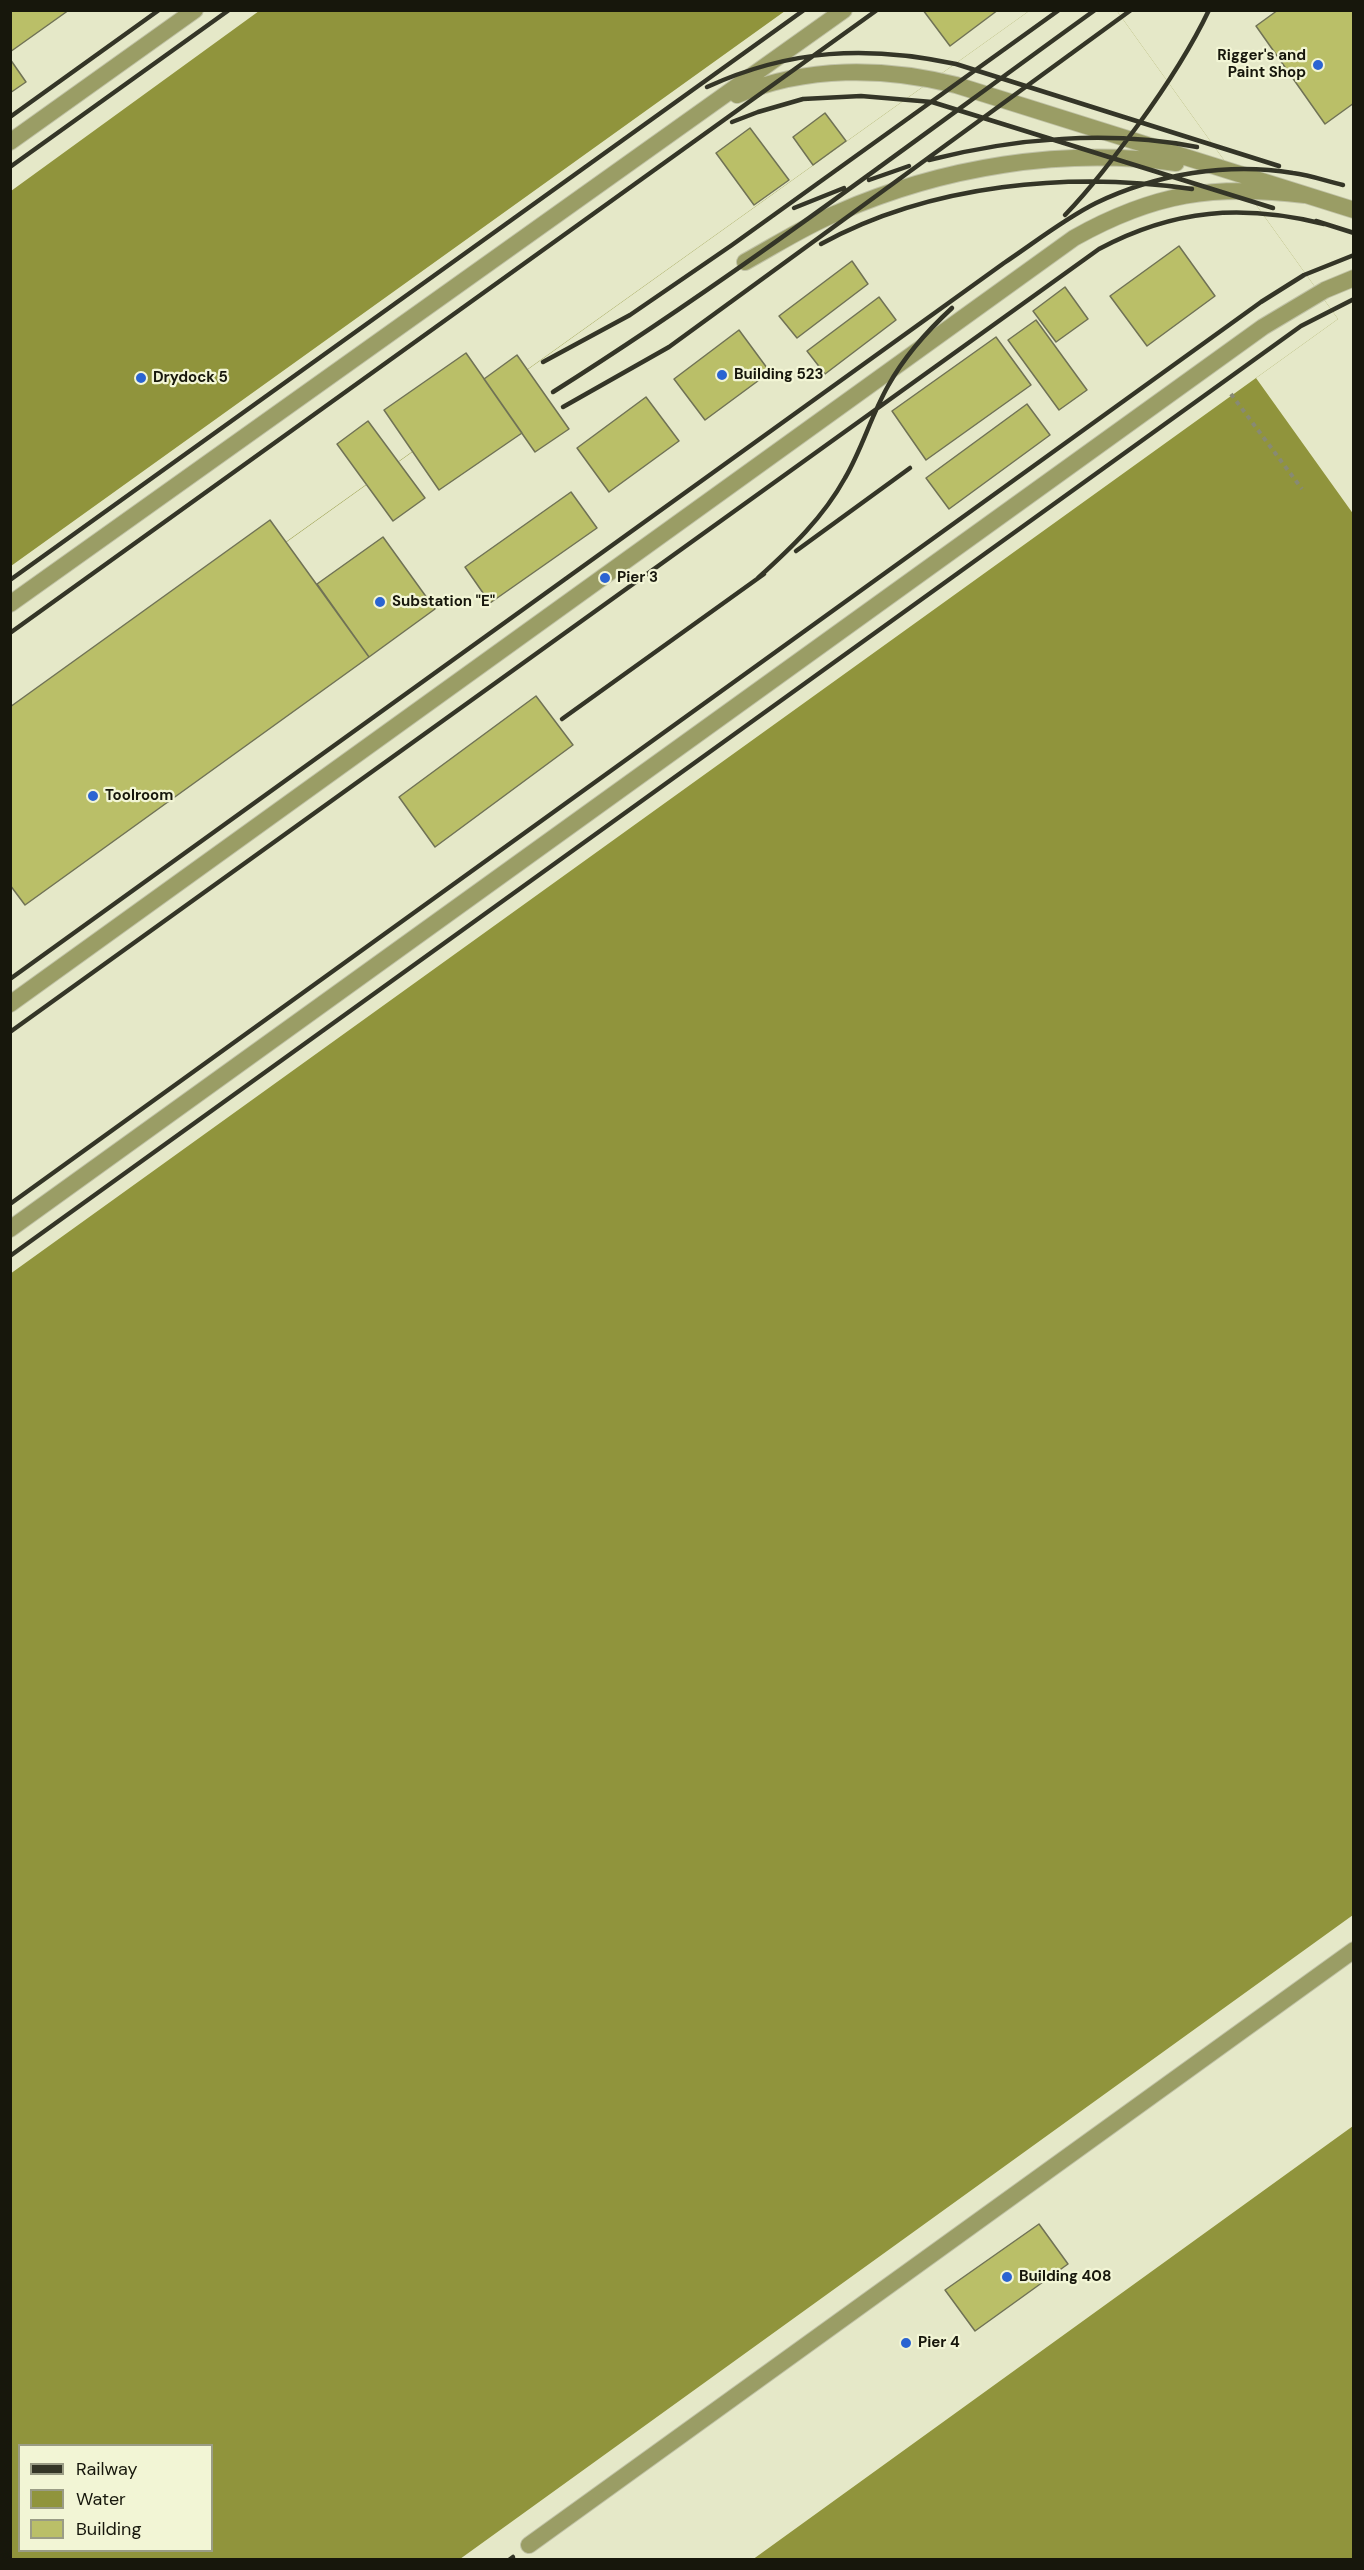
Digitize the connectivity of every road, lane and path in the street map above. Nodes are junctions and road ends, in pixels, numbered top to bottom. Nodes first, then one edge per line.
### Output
1 (195, 10) edge
2 (844, 10) edge
3 (711, 106) junction
4 (10, 142) edge
5 (1256, 180) junction
6 (1305, 195) junction
7 (1353, 210) edge
8 (746, 262) dead end
9 (1353, 278) edge
10 (1231, 394) dead end
11 (1302, 489) dead end
12 (10, 604) edge
13 (10, 1004) edge
14 (10, 1229) edge
15 (1353, 1950) edge
16 (529, 2545) dead end

1 - 4 lane
2 - 3 lane
3 - 5 lane
3 - 12 lane
5 - 6 lane
5 - 8 lane
6 - 7 lane
6 - 13 lane
9 - 14 lane
10 - 11 path
15 - 16 lane

